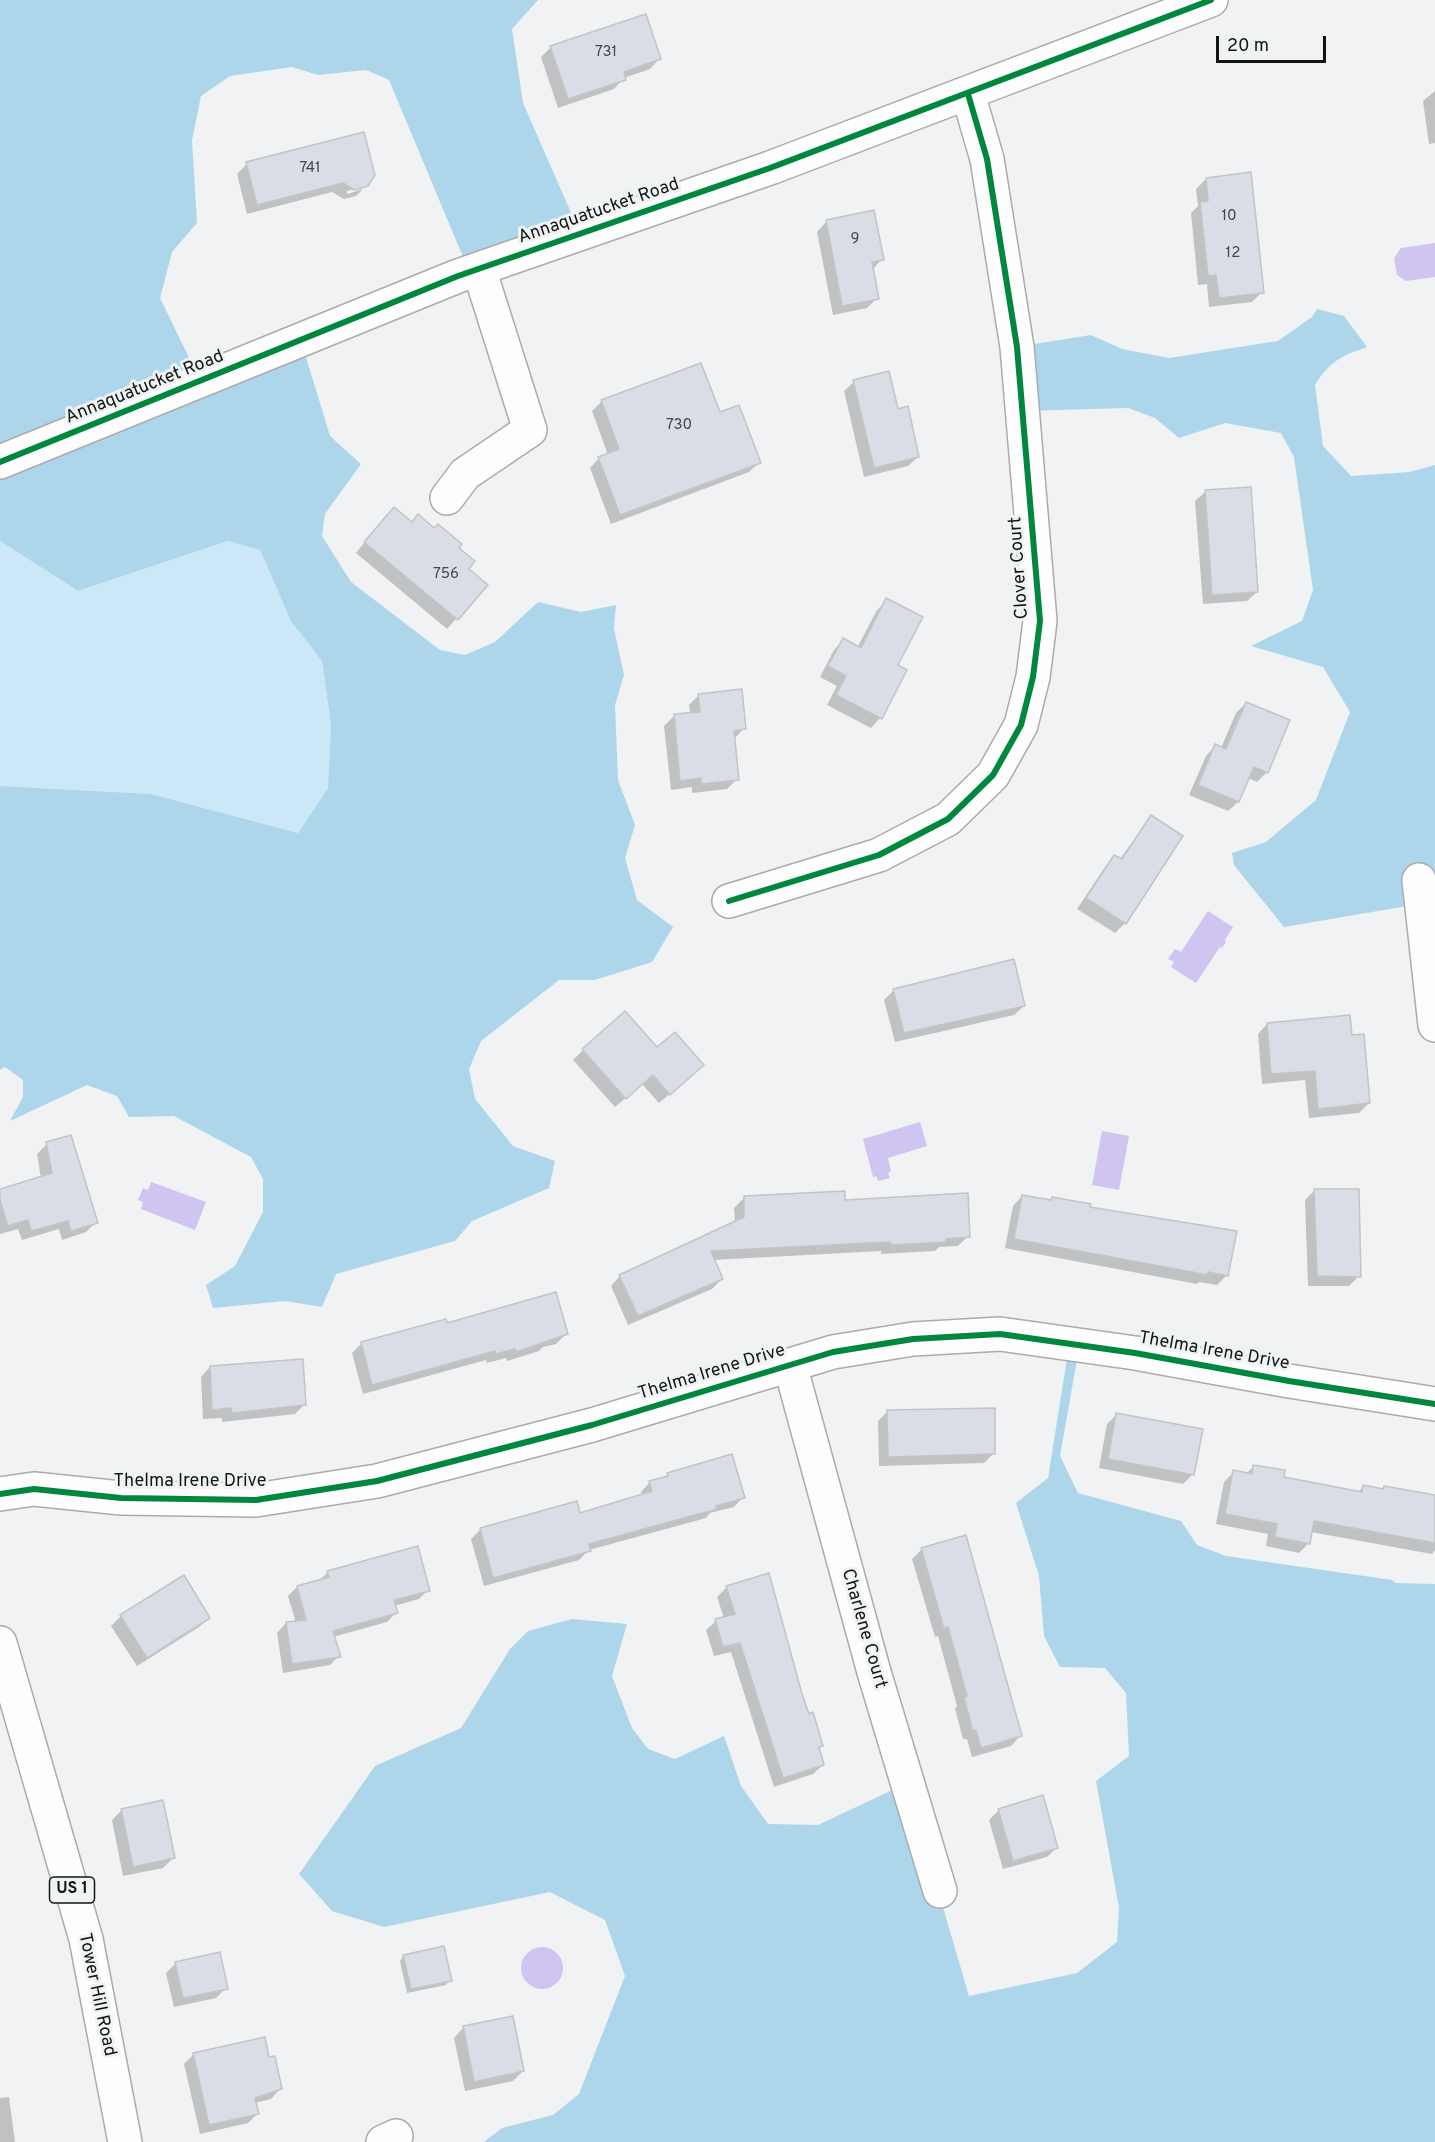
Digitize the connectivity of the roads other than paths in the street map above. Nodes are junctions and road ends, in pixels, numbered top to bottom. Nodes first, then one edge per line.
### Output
1 (1211, 0) edge
2 (968, 94) junction
3 (479, 269) junction
4 (0, 462) edge
5 (447, 498) dead end
6 (1419, 880) dead end
7 (729, 901) dead end
8 (1435, 1025) edge
9 (790, 1365) junction
10 (1434, 1397) edge
11 (0, 1494) edge
12 (0, 1643) edge
13 (940, 1891) dead end
14 (125, 2142) edge

1 - 2 street, Annaquatucket Road
2 - 3 street, Annaquatucket Road
2 - 7 street, Clover Court
3 - 4 street, Annaquatucket Road
3 - 5 street
6 - 8 street
9 - 10 street, Thelma Irene Drive
9 - 11 street, Thelma Irene Drive
9 - 13 street, Charlene Court
12 - 14 street, Tower Hill Road / US 1

